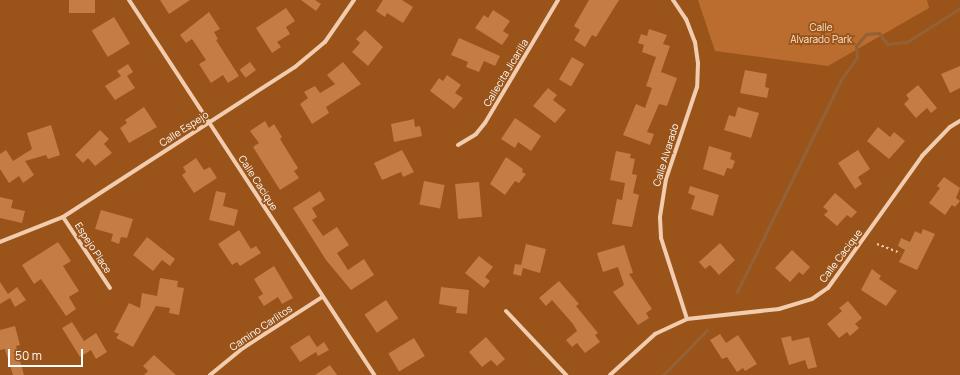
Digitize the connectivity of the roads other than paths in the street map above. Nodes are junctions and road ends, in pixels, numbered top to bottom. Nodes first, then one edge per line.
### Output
1 (129, 0) edge
2 (354, 0) edge
3 (558, 0) edge
4 (674, 0) edge
5 (960, 121) edge
6 (209, 123) junction
7 (458, 145) dead end
8 (63, 217) junction
9 (0, 242) edge
10 (110, 288) dead end
11 (322, 297) junction
12 (506, 310) dead end
13 (687, 319) junction
14 (210, 375) edge
15 (374, 375) edge
16 (566, 375) edge
17 (610, 375) edge

1 - 6 street, Calle Cacique
2 - 6 street, Calle Espejo
3 - 7 street, Callecita Jicarilla
4 - 13 street, Calle Alvarado
5 - 13 street, Calle Cacique
6 - 8 street, Calle Espejo
6 - 11 street, Calle Cacique
8 - 9 street, Calle Espejo
8 - 10 street, Espejo Place
11 - 14 street, Camino Carlitos
11 - 15 street, Calle Cacique
12 - 16 street
13 - 17 street, Calle Cacique

